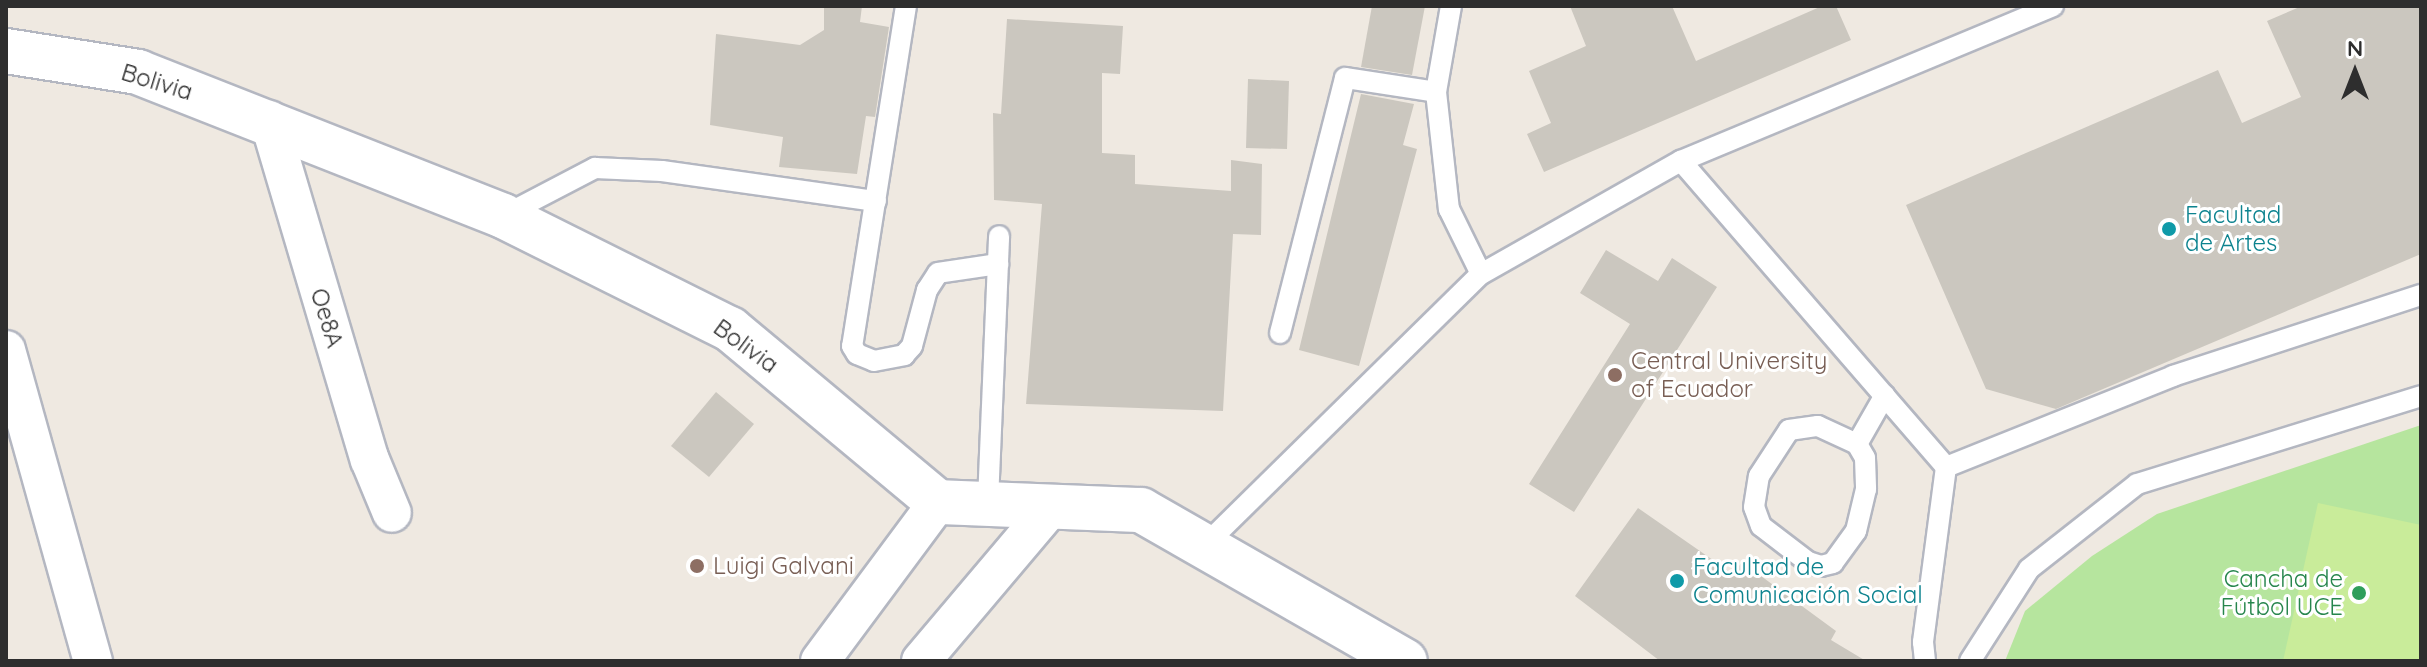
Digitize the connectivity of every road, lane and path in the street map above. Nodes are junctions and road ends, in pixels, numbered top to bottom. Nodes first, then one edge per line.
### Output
1 (906, 6) edge
2 (1451, 6) edge
3 (2053, 6) edge
4 (6, 51) edge
5 (1436, 92) junction
6 (269, 120) junction
7 (1681, 161) junction
8 (876, 201) junction
9 (503, 216) junction
10 (999, 236) dead end
11 (998, 264) junction
12 (1481, 274) junction
13 (2421, 295) edge
14 (1280, 333) dead end
15 (6, 350) edge
16 (1885, 395) junction
17 (2421, 396) edge
18 (1857, 444) junction
19 (1946, 467) junction
20 (988, 501) junction
21 (938, 502) junction
22 (1052, 506) junction
23 (392, 513) dead end
24 (1205, 545) junction
25 (93, 661) edge
26 (820, 661) edge
27 (921, 661) edge
28 (1405, 661) edge
29 (1925, 661) edge
30 (1970, 661) edge

1 - 8 lane
2 - 5 lane
3 - 7 lane
4 - 6 street, Bolivia
5 - 12 lane
5 - 14 lane
6 - 9 street, Bolivia
6 - 23 street, Oe8A
7 - 12 lane
7 - 16 lane
8 - 9 lane
8 - 11 lane
9 - 21 street, Bolivia
10 - 11 lane
11 - 20 lane
12 - 24 lane
13 - 19 lane
15 - 25 street
16 - 18 lane
16 - 19 lane
17 - 30 lane
18 - 18 lane
19 - 29 lane
20 - 21 street
20 - 22 street
21 - 26 street
22 - 24 street
22 - 27 street
24 - 28 street

